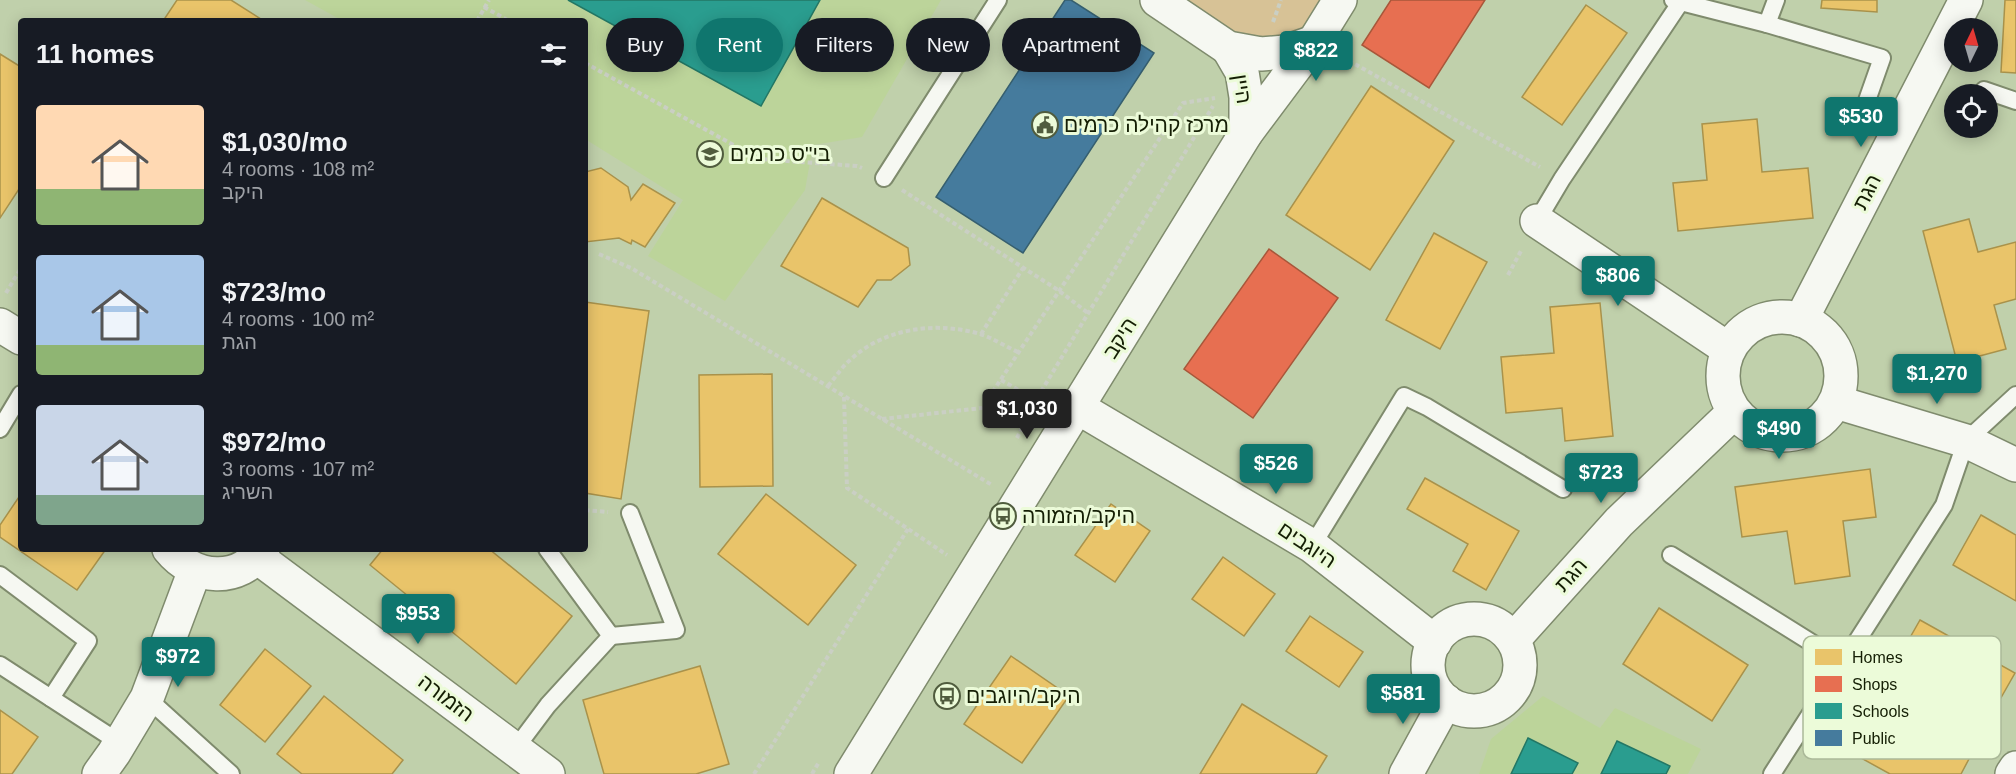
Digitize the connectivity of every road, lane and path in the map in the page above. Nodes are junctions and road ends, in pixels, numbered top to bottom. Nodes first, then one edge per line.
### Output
1 (489, 0) edge
2 (998, 0) edge
3 (1157, 0) edge
4 (1340, 0) edge
5 (1776, 0) edge
6 (1966, 0) edge
7 (1676, 1) edge
8 (484, 8) junction
9 (479, 18) edge
10 (503, 18) edge
11 (1767, 24) junction
12 (1314, 42) junction
13 (1228, 48) junction
14 (588, 65) edge
15 (1998, 95) edge
16 (2016, 101) edge
17 (1858, 126) dead end
18 (1246, 133) junction
19 (884, 178) junction
20 (1562, 179) junction
21 (1537, 221) joint
22 (599, 254) dead end
23 (1023, 268) junction
24 (18, 275) edge
25 (1058, 290) junction
26 (3, 310) edge
27 (1088, 313) junction
28 (1801, 320) junction
29 (18, 332) edge
30 (981, 334) junction
31 (1728, 349) junction
32 (1018, 352) junction
33 (1001, 380) junction
34 (828, 386) junction
35 (2016, 395) edge
36 (844, 396) junction
37 (18, 399) edge
38 (1036, 400) junction
39 (1836, 402) junction
40 (1734, 412) junction
41 (1074, 413) junction
42 (882, 419) junction
43 (0, 429) edge
44 (1966, 441) junction
45 (2016, 465) edge
46 (993, 486) dead end
47 (1563, 489) dead end
48 (630, 513) dead end
49 (908, 529) junction
50 (1312, 546) junction
51 (171, 552) edge
52 (549, 552) edge
53 (260, 553) edge
54 (1671, 555) dead end
55 (948, 556) dead end
56 (195, 570) junction
57 (0, 574) edge
58 (611, 636) junction
59 (1861, 636) edge
60 (1803, 637) edge
61 (1513, 640) junction
62 (1435, 642) junction
63 (0, 664) edge
64 (51, 698) junction
65 (147, 698) junction
66 (1446, 701) junction
67 (1803, 726) edge
68 (120, 743) junction
69 (515, 749) junction
70 (2016, 768) edge
71 (99, 774) edge
72 (231, 774) edge
73 (548, 774) edge
74 (754, 774) edge
75 (851, 774) edge
76 (1406, 774) edge
77 (1772, 774) edge
78 (2012, 774) edge

1 - 8 path
2 - 19 lane
3 - 13 street, היין
4 - 12 street, היקב
5 - 11 lane
6 - 28 street, הגת
7 - 11 lane
7 - 20 lane
8 - 9 path
8 - 10 path
11 - 17 lane
12 - 13 street, היין
12 - 18 street, היקב
12 - 20 path
13 - 18 street, היין
14 - 19 path
15 - 16 lane
18 - 41 street, היקב
19 - 23 path
20 - 21 lane
21 - 31 street
22 - 34 path
23 - 25 path
23 - 30 path
24 - 26 path
25 - 27 path
25 - 27 path
25 - 32 path
26 - 29 street
27 - 38 path
28 - 31 street
28 - 39 street
30 - 32 path
30 - 34 path
31 - 40 street
32 - 33 path
33 - 38 path
33 - 42 path
34 - 36 path
35 - 44 lane
36 - 42 path
36 - 49 path
37 - 43 lane
38 - 41 path
39 - 40 street
39 - 44 street
40 - 61 street, הגת
41 - 50 street, היוגבים
41 - 75 street, היקב
42 - 46 path
44 - 45 street
44 - 59 lane
47 - 50 lane
48 - 58 lane
49 - 55 path
49 - 74 path
50 - 62 street, היוגבים
51 - 56 street
52 - 58 lane
53 - 56 street
53 - 69 street, הזמורה
54 - 60 lane
56 - 65 street
57 - 64 lane
58 - 69 lane
61 - 62 street
61 - 66 street
62 - 66 street
63 - 64 lane
64 - 68 lane
65 - 68 street
65 - 72 lane
66 - 76 street
67 - 77 lane
68 - 71 street
69 - 73 street, הזמורה
70 - 78 street

